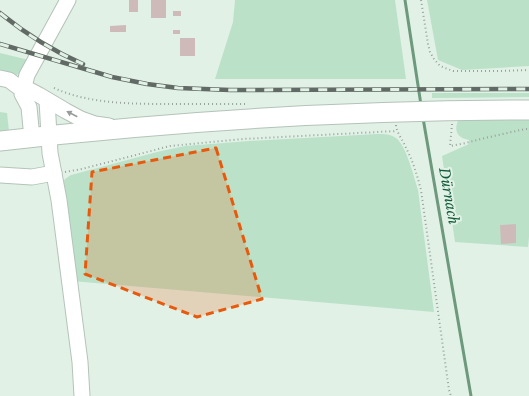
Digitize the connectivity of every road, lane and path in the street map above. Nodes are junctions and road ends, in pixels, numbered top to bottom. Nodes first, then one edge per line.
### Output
1 (68, 0) edge
2 (421, 0) edge
3 (529, 70) edge
4 (0, 78) edge
5 (24, 88) junction
6 (43, 97) junction
7 (247, 104) dead end
8 (529, 110) edge
9 (444, 111) junction
10 (122, 129) junction
11 (529, 129) edge
12 (41, 136) junction
13 (0, 141) edge
14 (54, 173) junction
15 (0, 175) edge
16 (82, 396) edge
17 (451, 396) edge

1 - 5 street
2 - 3 path
4 - 5 street
5 - 6 street
5 - 12 street
6 - 7 path
10 -> 6 street
6 - 12 street
8 - 9 main road
9 - 10 main road
9 - 11 path
10 - 12 main road
12 - 13 main road
12 - 14 street
14 - 15 street
14 - 16 street
14 - 17 path

